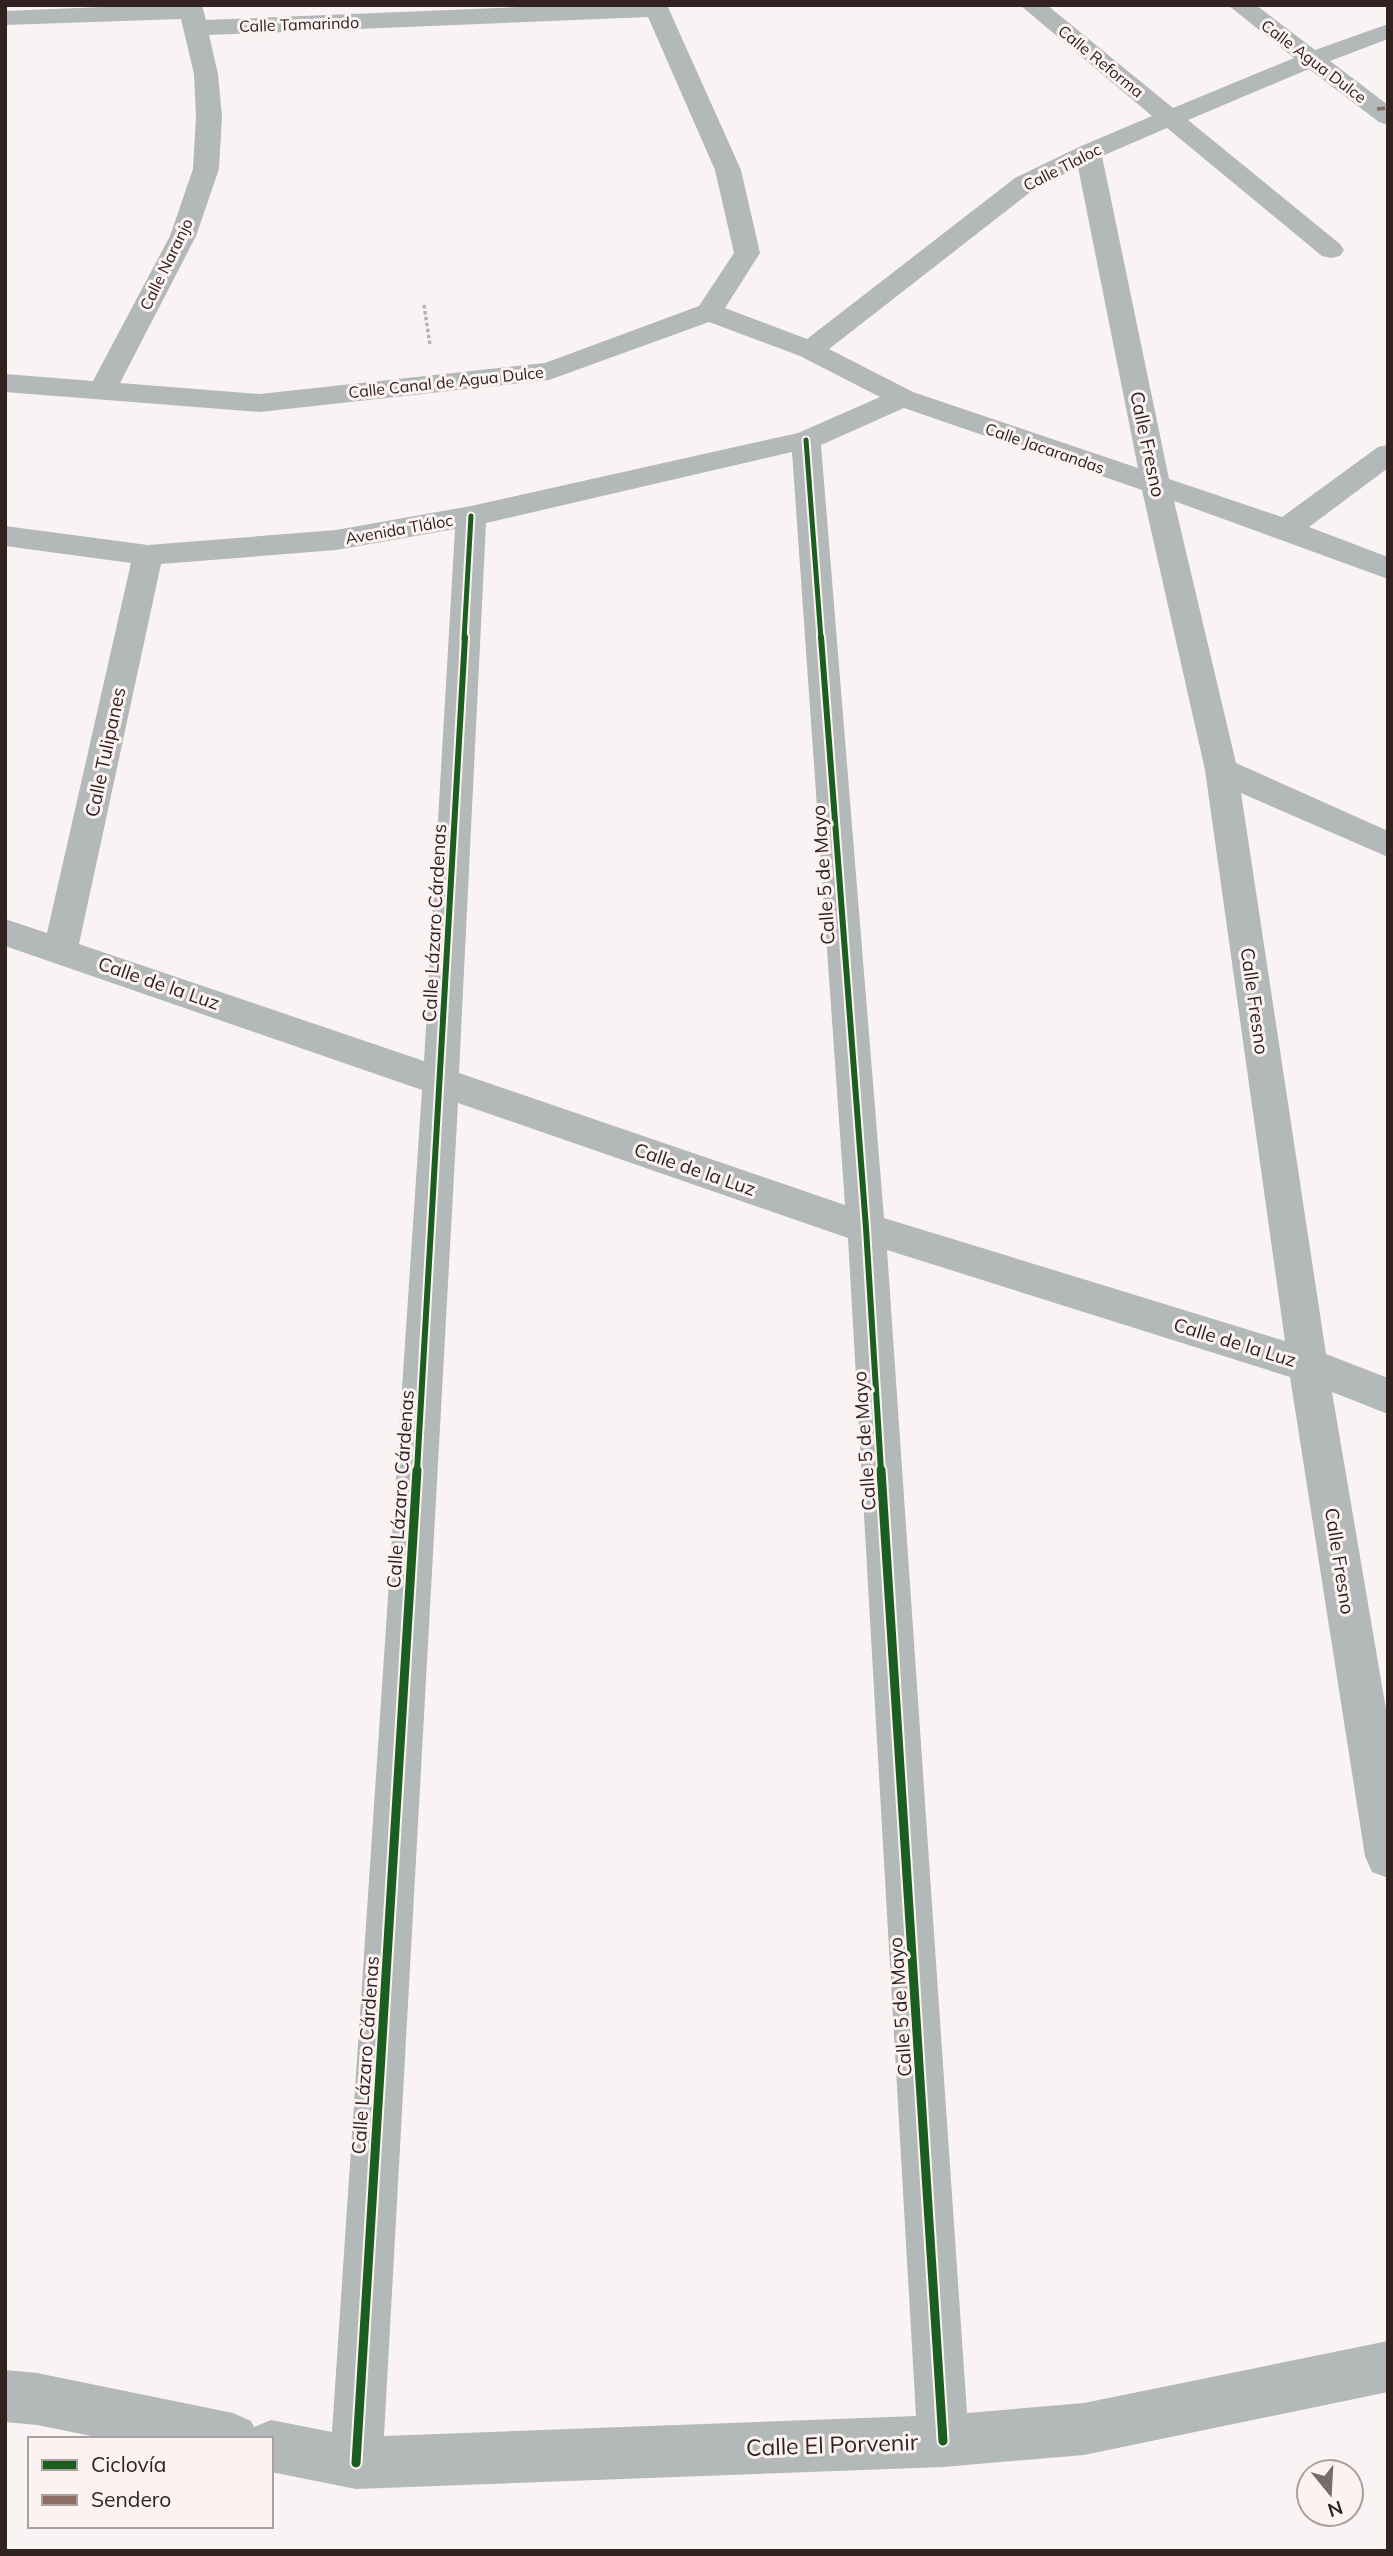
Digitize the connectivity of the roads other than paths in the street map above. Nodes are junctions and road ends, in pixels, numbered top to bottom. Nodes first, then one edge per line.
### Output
1 (1032, 5) edge
2 (1240, 5) edge
3 (655, 7) edge
4 (191, 15) edge
5 (5, 18) edge
6 (1388, 31) edge
7 (1310, 60) junction
8 (1170, 117) junction
9 (1388, 117) edge
10 (1088, 152) junction
11 (1331, 250) dead end
12 (709, 312) junction
13 (810, 350) junction
14 (5, 383) edge
15 (101, 392) junction
16 (903, 398) junction
17 (806, 440) junction
18 (1388, 454) edge
19 (1156, 486) junction
20 (471, 516) junction
21 (1286, 530) junction
22 (5, 536) edge
23 (148, 555) junction
24 (1388, 569) edge
25 (1221, 770) junction
26 (1388, 845) edge
27 (5, 932) edge
28 (61, 949) junction
29 (441, 1081) junction
30 (866, 1228) junction
31 (1308, 1365) junction
32 (1388, 1396) edge
33 (1388, 1856) edge
34 (1388, 2367) edge
35 (5, 2396) edge
36 (223, 2437) edge
37 (943, 2441) junction
38 (273, 2446) edge
39 (356, 2463) junction

1 - 8 street, Calle Reforma
2 - 7 street, Calle Agua Dulce
3 - 4 street, Calle Tamarindo
3 - 12 street
4 - 5 street, Calle Tamarindo
4 - 15 street, Calle Naranjo
6 - 7 street
7 - 8 street, Calle Tlaloc
7 - 9 street, Calle Agua Dulce
8 - 10 street, Calle Tlaloc
8 - 11 street, Calle Reforma
10 - 13 street, Calle Tlaloc
10 - 19 street, Calle Fresno
12 - 13 street, Calle Jacarandas
12 - 15 street, Calle Canal de Agua Dulce
13 - 16 street, Calle Jacarandas
14 - 15 street, Calle Canal de Agua Dulce
16 - 17 street, Avenida Tláloc
16 - 19 street, Calle Jacarandas
17 - 20 street, Avenida Tláloc
17 - 30 street, Calle 5 de Mayo
18 - 21 street
19 - 21 street, Calle Jacarandas
19 - 25 street, Calle Fresno
20 - 23 street, Avenida Tláloc
20 - 29 street, Calle Lázaro Cárdenas
21 - 24 street, Calle Jacarandas
22 - 23 street, Avenida Tláloc
23 - 28 street, Calle Tulipanes
25 - 26 street
25 - 31 street, Calle Fresno
27 - 28 street, Calle de la Luz
28 - 29 street, Calle de la Luz
29 - 30 street, Calle de la Luz
29 - 39 street, Calle Lázaro Cárdenas
30 - 31 street, Calle de la Luz
30 - 37 street, Calle 5 de Mayo
31 - 32 street, Calle de la Luz
31 - 33 street, Calle Fresno
34 - 37 street, Calle El Porvenir
35 - 36 street
37 - 39 street, Calle El Porvenir
38 - 39 street, Calle El Porvenir

